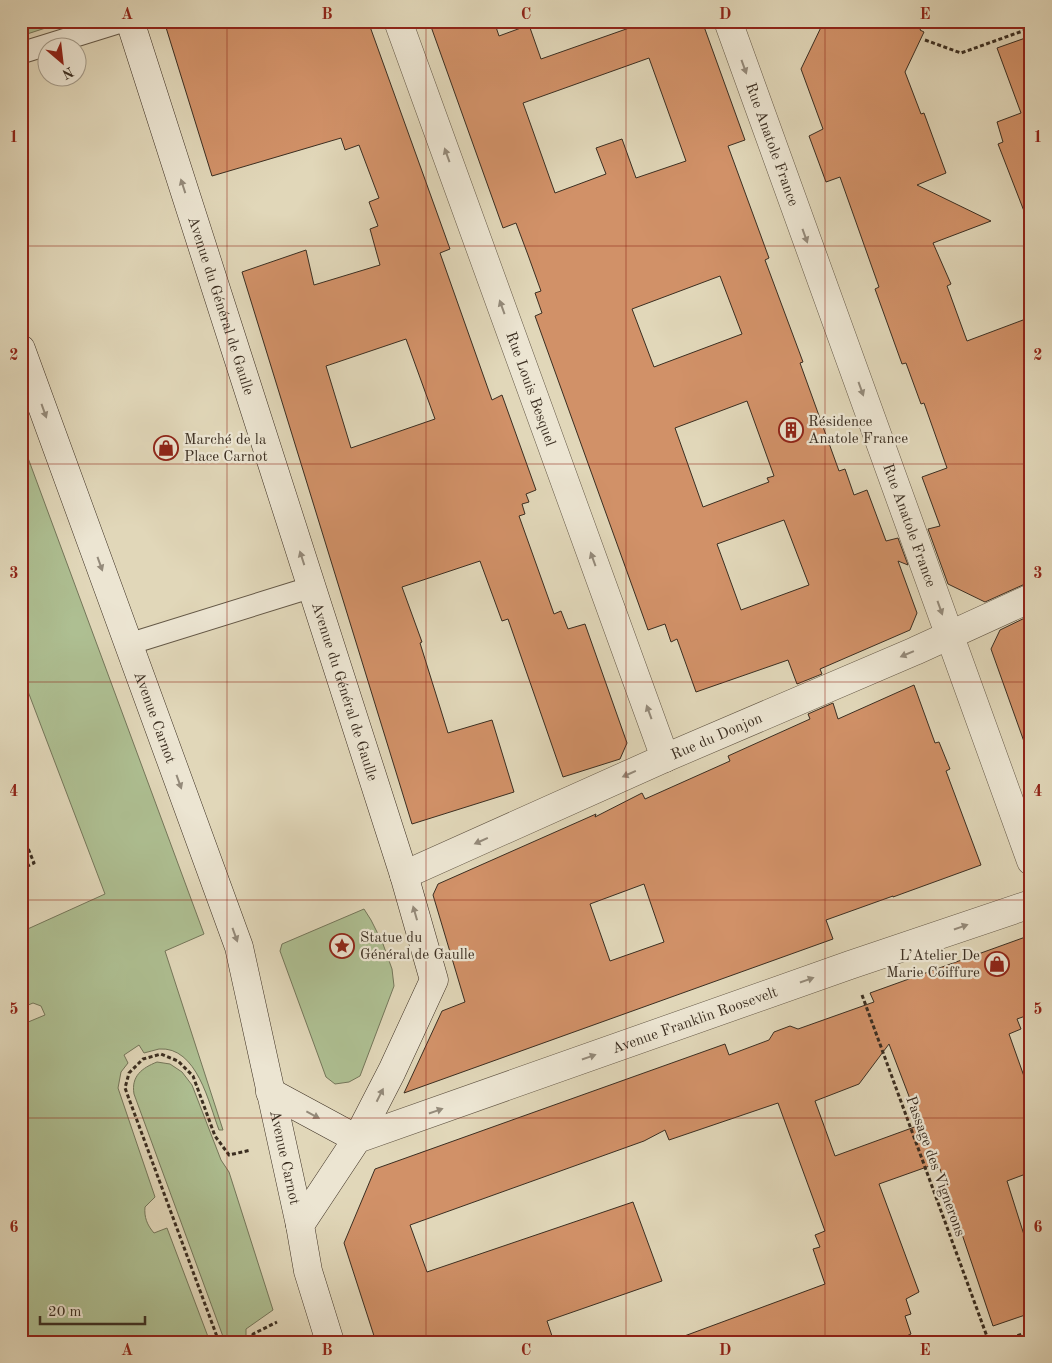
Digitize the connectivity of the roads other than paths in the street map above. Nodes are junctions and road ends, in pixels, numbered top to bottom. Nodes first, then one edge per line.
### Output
1 (124, 21) edge
2 (130, 21) edge
3 (398, 21) edge
4 (728, 21) edge
5 (21, 54) edge
6 (21, 349) edge
7 (312, 587) junction
8 (1031, 598) edge
9 (949, 635) junction
10 (129, 644) junction
11 (665, 758) junction
12 (1031, 861) edge
13 (404, 875) junction
14 (1031, 904) edge
15 (270, 1092) junction
16 (357, 1139) junction
17 (300, 1225) junction
18 (330, 1342) edge

1 - 5 lane
7 -> 2 street, Avenue du Général de Gaulle
11 -> 3 street, Rue Louis Besquel
4 -> 9 street, Rue Anatole France
6 -> 10 street, Avenue Carnot
7 - 10 lane
7 - 13 street, Avenue du Général de Gaulle
8 - 9 street, Rue du Donjon
9 -> 11 street, Rue du Donjon
9 - 12 street, Rue Anatole France
10 -> 15 street, Avenue Carnot
11 -> 13 street, Rue du Donjon
16 -> 13 street, Avenue du Général de Gaulle
16 -> 14 street, Avenue Franklin Roosevelt
15 -> 16 street, Avenue Carnot
15 - 17 street, Avenue Carnot
16 - 17 street, Avenue du Général de Gaulle
17 - 18 street

